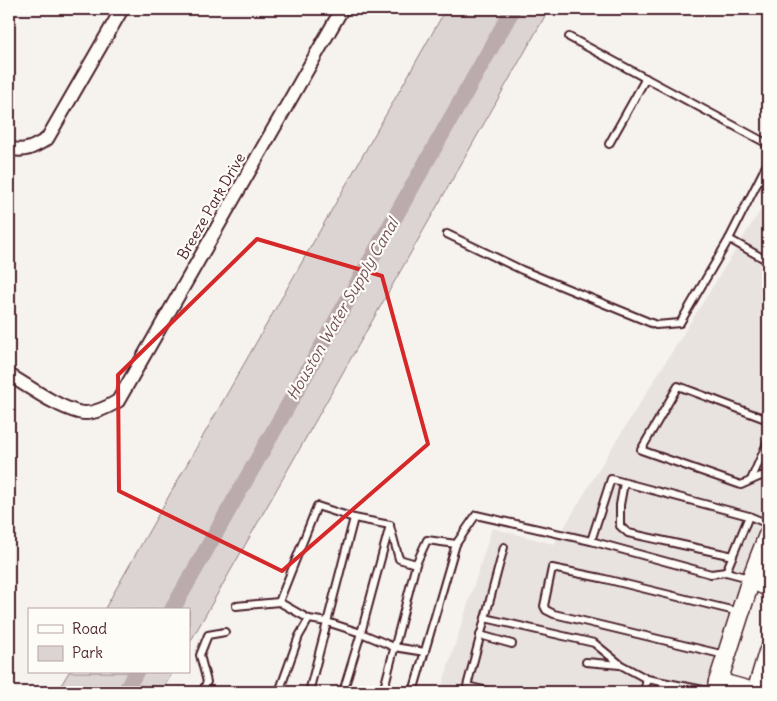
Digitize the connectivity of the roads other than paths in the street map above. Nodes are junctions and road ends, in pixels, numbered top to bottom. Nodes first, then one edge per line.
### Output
1 (122, 9) edge
2 (342, 9) edge
3 (569, 37) dead end
4 (646, 78) junction
5 (609, 144) dead end
6 (9, 148) edge
7 (768, 150) edge
8 (768, 162) edge
9 (446, 234) dead end
10 (729, 239) junction
11 (768, 261) edge
12 (9, 375) edge
13 (768, 420) edge
14 (768, 442) edge
15 (768, 478) edge
16 (751, 480) junction
17 (624, 483) junction
18 (749, 516) junction
19 (354, 518) junction
20 (768, 524) edge
21 (390, 525) junction
22 (768, 535) edge
23 (590, 541) junction
24 (456, 544) junction
25 (504, 547) dead end
26 (733, 556) junction
27 (416, 564) junction
28 (726, 572) junction
29 (751, 579) junction
30 (768, 586) edge
31 (279, 602) junction
32 (236, 606) dead end
33 (740, 612) junction
34 (485, 618) junction
35 (309, 619) junction
36 (327, 622) junction
37 (225, 632) dead end
38 (361, 633) junction
39 (480, 636) junction
40 (512, 644) dead end
41 (394, 647) junction
42 (426, 652) junction
43 (768, 652) edge
44 (726, 656) junction
45 (586, 662) dead end
46 (622, 665) junction
47 (647, 679) junction
48 (716, 689) edge
49 (202, 692) edge
50 (279, 692) edge
51 (308, 692) edge
52 (343, 692) edge
53 (383, 692) edge
54 (413, 692) edge
55 (492, 692) edge
56 (644, 692) edge
57 (755, 692) edge

1 - 6 street
2 - 12 street, Breeze Park Drive
3 - 4 lane
4 - 5 lane
4 - 7 lane
8 - 10 lane
9 - 10 lane
10 - 11 lane
13 - 16 lane
14 - 16 lane
15 - 16 lane
17 - 18 lane
17 - 23 lane
17 - 26 lane
18 - 20 lane
18 - 26 lane
19 - 21 lane
19 - 31 lane
19 - 36 lane
21 - 27 lane
21 - 38 lane
22 - 29 main road
23 - 24 lane
23 - 28 lane
24 - 27 lane
24 - 42 lane
25 - 34 lane
26 - 28 lane
27 - 41 lane
28 - 29 lane
29 - 30 main road
29 - 33 main road
31 - 32 lane
31 - 35 lane
33 - 44 main road
33 - 44 lane
34 - 39 lane
34 - 46 lane
35 - 36 lane
35 - 50 lane
36 - 38 lane
36 - 51 lane
37 - 49 lane
38 - 41 lane
38 - 52 lane
39 - 40 lane
39 - 55 lane
41 - 42 lane
41 - 53 lane
42 - 54 lane
43 - 57 main road
44 - 48 main road
45 - 46 lane
46 - 47 lane
47 - 48 lane
47 - 56 lane
48 - 57 main road

